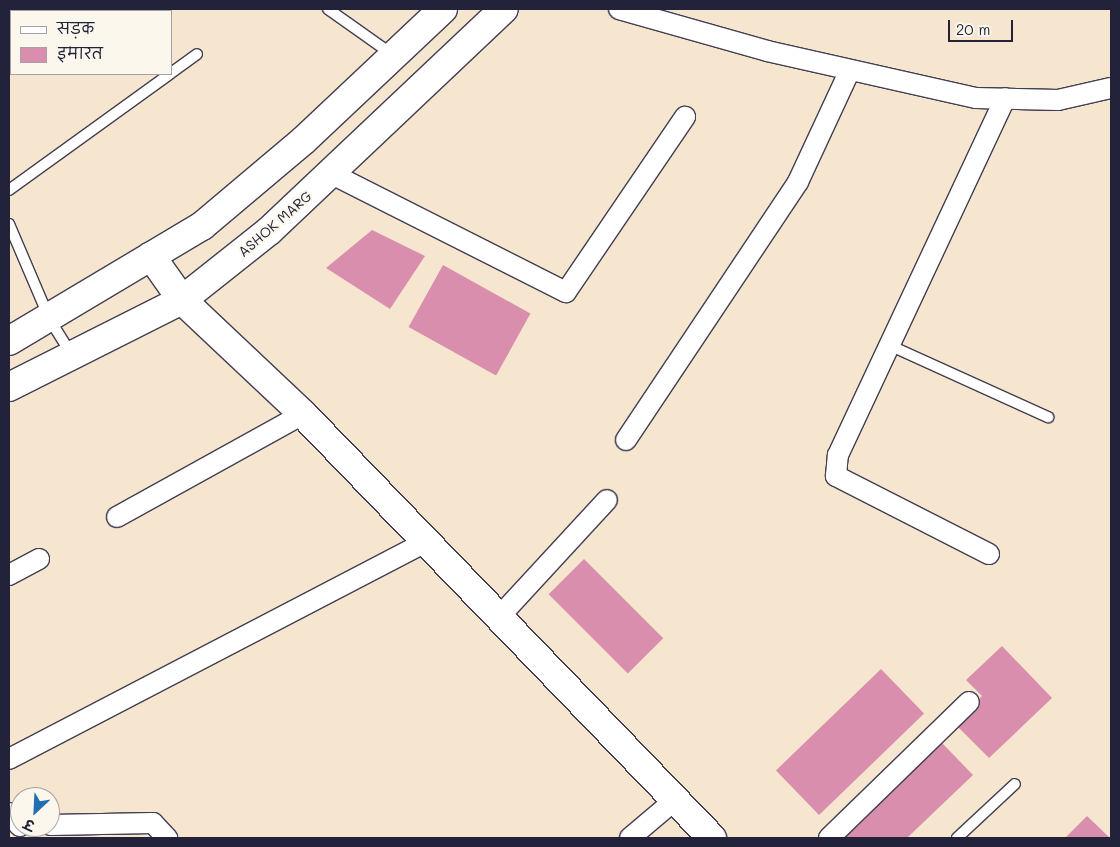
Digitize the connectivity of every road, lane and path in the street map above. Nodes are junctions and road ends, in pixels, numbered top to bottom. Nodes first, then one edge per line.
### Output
1 (328, 9) edge
2 (442, 9) edge
3 (504, 9) edge
4 (619, 9) edge
5 (197, 54) dead end
6 (394, 55) junction
7 (850, 70) junction
8 (172, 72) edge
9 (168, 75) edge
10 (1111, 88) edge
11 (1005, 98) junction
12 (684, 117) dead end
13 (332, 174) junction
14 (9, 190) edge
15 (9, 224) edge
16 (151, 256) junction
17 (182, 300) junction
18 (50, 320) junction
19 (9, 342) edge
20 (889, 345) junction
21 (73, 357) junction
22 (9, 387) edge
23 (303, 414) junction
24 (1048, 417) dead end
25 (626, 440) dead end
26 (607, 500) dead end
27 (117, 517) dead end
28 (426, 542) junction
29 (989, 554) dead end
30 (39, 559) dead end
31 (9, 575) edge
32 (499, 617) junction
33 (969, 702) dead end
34 (9, 759) edge
35 (1015, 784) dead end
36 (676, 800) junction
37 (60, 825) edge
38 (167, 838) edge
39 (630, 838) edge
40 (712, 838) edge
41 (830, 838) edge
42 (957, 838) edge

1 - 6 lane
2 - 6 main road
3 - 13 main road, ASHOK MARG
4 - 7 street
5 - 8 lane
6 - 16 main road
7 - 11 street
7 - 25 street
9 - 14 lane
10 - 11 street
11 - 20 street
12 - 13 street
13 - 17 main road, ASHOK MARG
15 - 18 lane
16 - 17 main road
16 - 18 main road
17 - 21 main road, ASHOK MARG
17 - 23 main road
18 - 19 main road
18 - 21 lane
20 - 24 lane
20 - 29 street
21 - 22 main road, ASHOK MARG
23 - 27 street
23 - 28 main road
26 - 32 street
28 - 32 main road
28 - 34 street
30 - 31 street
32 - 36 main road
33 - 41 street
35 - 42 lane
36 - 39 street
36 - 40 main road
37 - 38 street

